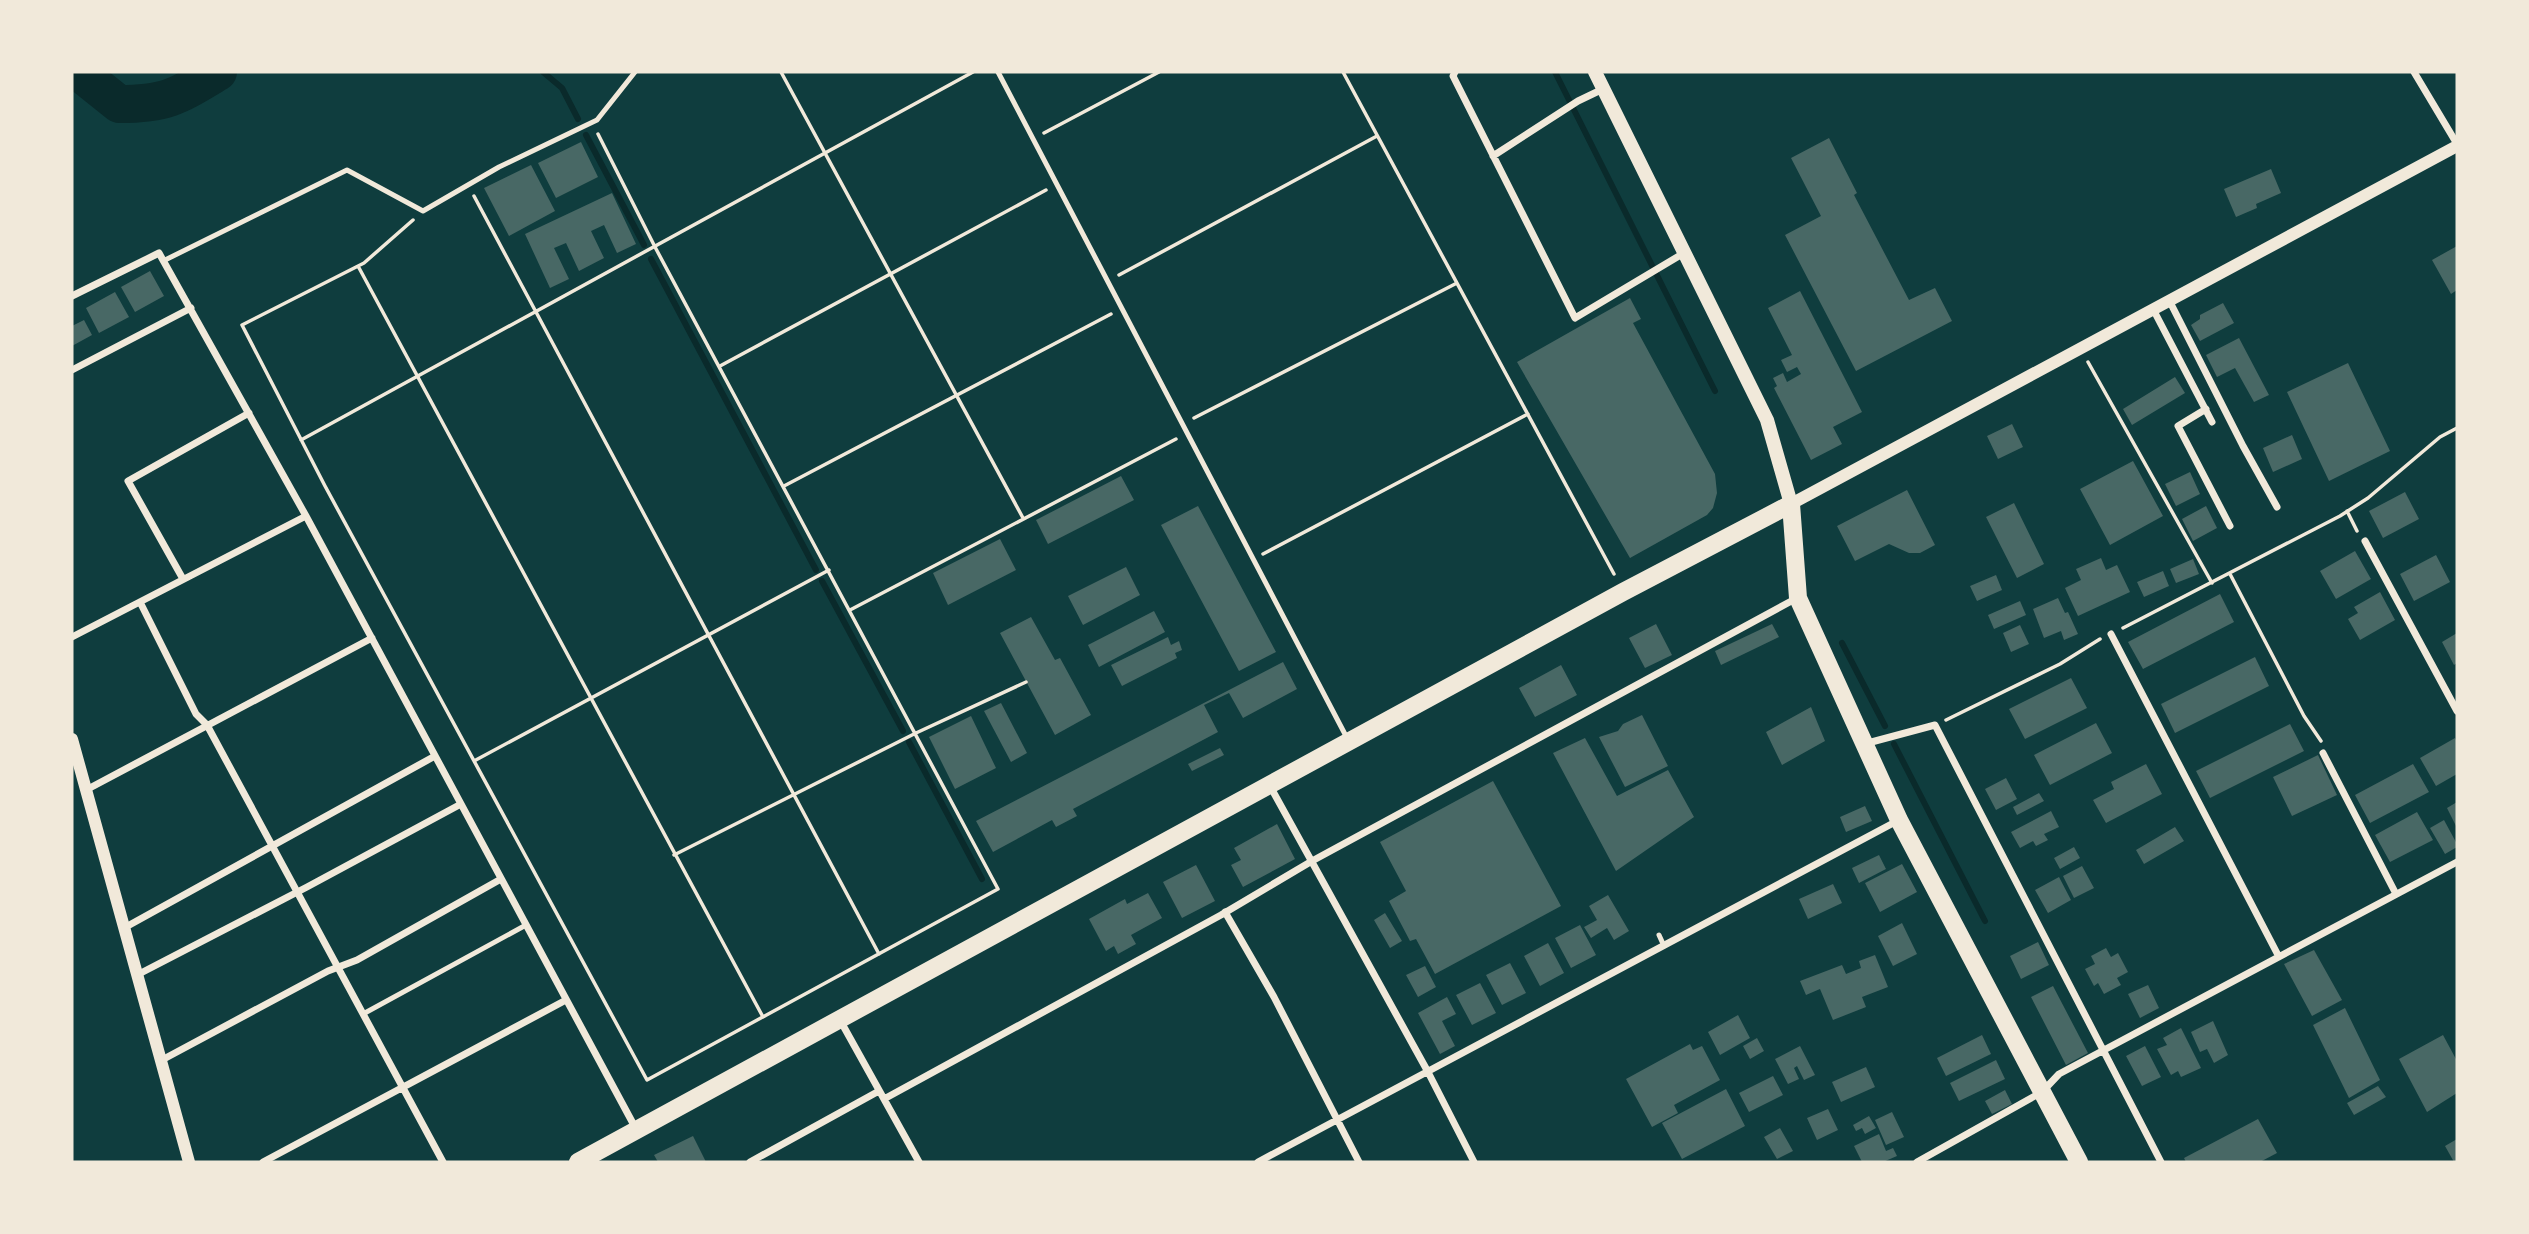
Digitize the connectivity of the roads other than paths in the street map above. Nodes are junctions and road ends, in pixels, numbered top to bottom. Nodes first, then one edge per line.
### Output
1 (635, 72) edge
2 (998, 72) edge
3 (1455, 72) edge
4 (2414, 72) edge
5 (1597, 73) edge
6 (1603, 89) junction
7 (2457, 145) edge
8 (1493, 156) junction
9 (1684, 253) junction
10 (163, 261) junction
11 (72, 296) edge
12 (2168, 300) junction
13 (191, 308) junction
14 (2153, 309) junction
15 (72, 370) edge
16 (2206, 409) junction
17 (249, 413) junction
18 (2212, 422) dead end
19 (1791, 504) junction
20 (2277, 507) dead end
21 (306, 516) junction
22 (2230, 526) dead end
23 (2365, 541) road end
24 (183, 579) junction
25 (1798, 598) junction
26 (139, 602) junction
27 (2111, 634) road end
28 (72, 637) edge
29 (372, 638) junction
30 (2457, 711) edge
31 (207, 725) junction
32 (72, 739) edge
33 (1349, 741) junction
34 (1864, 744) junction
35 (2323, 753) road end
36 (435, 756) junction
37 (1270, 785) junction
38 (86, 790) junction
39 (461, 804) junction
40 (1899, 820) junction
41 (273, 846) junction
42 (1312, 861) junction
43 (2457, 862) edge
44 (501, 879) junction
45 (297, 891) junction
46 (2396, 894) junction
47 (1225, 912) junction
48 (526, 925) junction
49 (124, 928) junction
50 (1659, 935) dead end
51 (1664, 946) junction
52 (2279, 957) junction
53 (338, 967) junction
54 (137, 975) junction
55 (566, 1000) junction
56 (363, 1014) junction
57 (840, 1020) junction
58 (2105, 1050) junction
59 (160, 1061) junction
60 (1428, 1072) junction
61 (403, 1088) junction
62 (879, 1091) junction
63 (2042, 1092) junction
64 (884, 1099) junction
65 (1336, 1121) junction
66 (637, 1131) junction
67 (189, 1162) edge
68 (263, 1162) edge
69 (443, 1162) edge
70 (579, 1162) edge
71 (750, 1162) edge
72 (919, 1162) edge
73 (1258, 1162) edge
74 (1359, 1162) edge
75 (1474, 1162) edge
76 (1917, 1162) edge
77 (2079, 1162) edge
78 (2161, 1162) edge

1 - 10 lane
2 - 33 lane
3 - 8 street
4 - 7 street
5 - 6 main road
6 - 8 street
6 - 9 main road
7 - 12 street
8 - 9 street
9 - 19 main road
10 - 11 street
10 - 13 street
12 - 14 street
12 - 20 street
13 - 15 street
13 - 17 street
14 - 16 street
14 - 19 street
16 - 18 street
16 - 22 street
17 - 21 street
17 - 24 street
19 - 25 main road
19 - 33 main road
21 - 24 street
21 - 29 street
23 - 30 street
24 - 26 street
25 - 34 main road
25 - 42 street
26 - 28 street
26 - 31 street
27 - 52 street
29 - 31 street
29 - 36 street
31 - 38 street
31 - 41 street
32 - 38 street
33 - 37 main road
34 - 40 main road
34 - 58 street
35 - 46 street
36 - 39 street
36 - 41 street
37 - 42 street
37 - 57 main road
38 - 49 street
39 - 44 street
39 - 45 street
40 - 51 street
40 - 63 main road
41 - 45 street
41 - 49 street
42 - 47 street
42 - 60 street
43 - 46 street
44 - 48 street
44 - 53 street
45 - 53 street
45 - 54 street
46 - 52 street
47 - 64 street
47 - 65 street
48 - 55 street
48 - 56 lane
49 - 54 street
50 - 51 lane
51 - 60 street
52 - 58 street
53 - 56 street
53 - 59 street
54 - 59 street
55 - 61 street
55 - 66 street
56 - 61 street
57 - 62 street
57 - 66 main road
58 - 63 street
58 - 78 street
59 - 67 street
60 - 65 street
60 - 75 street
61 - 68 street
61 - 69 street
62 - 64 street
62 - 71 street
63 - 76 street
63 - 77 main road
64 - 72 street
65 - 73 street
65 - 74 street
66 - 70 main road

